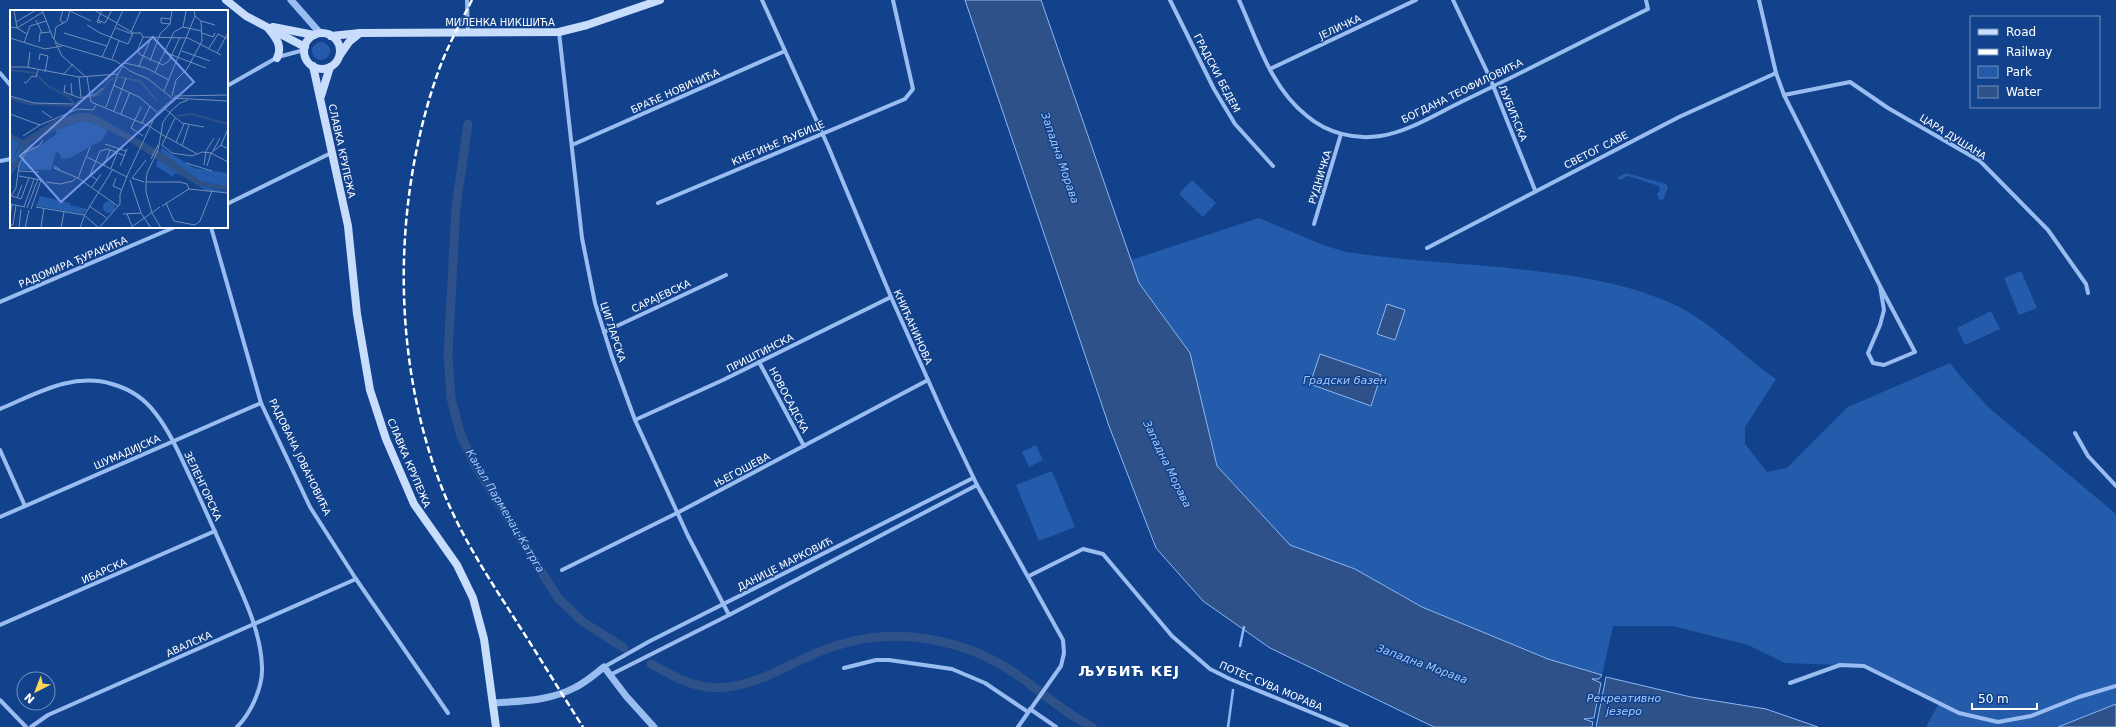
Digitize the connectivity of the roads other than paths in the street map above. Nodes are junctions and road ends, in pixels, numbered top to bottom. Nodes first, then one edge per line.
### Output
1 (226, 0) edge
2 (291, 0) edge
3 (467, 0) edge
4 (660, 0) edge
5 (762, 0) edge
6 (893, 0) edge
7 (1170, 0) edge
8 (1239, 0) edge
9 (1416, 0) edge
10 (1453, 0) edge
11 (1646, 0) edge
12 (1759, 0) edge
13 (267, 25) junction
14 (468, 32) junction
15 (559, 32) junction
16 (360, 33) junction
17 (317, 34) junction
18 (331, 36) junction
19 (304, 49) junction
20 (785, 51) junction
21 (339, 57) junction
22 (276, 58) junction
23 (313, 66) junction
24 (330, 67) junction
25 (1270, 69) junction
26 (0, 73) edge
27 (1776, 73) junction
28 (10, 85) edge
29 (228, 85) edge
30 (1494, 86) junction
31 (1784, 95) junction
32 (321, 96) junction
33 (822, 133) junction
34 (1341, 134) junction
35 (572, 145) junction
36 (331, 153) junction
37 (10, 159) edge
38 (0, 161) edge
39 (1273, 166) dead end
40 (1535, 190) junction
41 (228, 204) edge
42 (658, 204) dead end
43 (1314, 224) dead end
44 (173, 228) edge
45 (211, 228) edge
46 (1427, 248) dead end
47 (726, 275) dead end
48 (1880, 286) junction
49 (2088, 293) dead end
50 (891, 297) junction
51 (0, 302) edge
52 (604, 332) junction
53 (759, 362) junction
54 (928, 380) junction
55 (261, 403) junction
56 (0, 409) edge
57 (635, 420) junction
58 (2075, 433) dead end
59 (174, 440) junction
60 (804, 446) junction
61 (0, 450) edge
62 (973, 478) junction
63 (977, 485) junction
64 (2116, 486) edge
65 (25, 506) junction
66 (677, 513) junction
67 (0, 517) edge
68 (215, 531) junction
69 (562, 570) dead end
70 (1029, 576) junction
71 (356, 580) junction
72 (723, 604) junction
73 (729, 615) junction
74 (254, 623) junction
75 (0, 625) edge
76 (604, 667) junction
77 (844, 668) dead end
78 (609, 676) junction
79 (1790, 683) dead end
80 (2116, 686) edge
81 (0, 700) edge
82 (494, 703) junction
83 (1029, 711) junction
84 (448, 713) dead end
85 (26, 727) edge
86 (31, 727) edge
87 (237, 727) edge
88 (496, 727) edge
89 (654, 727) edge
90 (1018, 727) edge
91 (1056, 727) edge
92 (1347, 727) edge

1 - 13 main road
2 - 17 street
3 - 14 street
4 - 15 main road, МИЛЕНКА НИКШИЋА
5 - 20 street, КНИЋАНИНОВА
6 - 33 street, КНЕГИЊЕ ЉУБИЦЕ
7 - 39 street, ГРАДСКИ БЕДЕМ
8 - 25 street, БОГДАНА ТЕОФИЛОВИЋА
9 - 25 street, ЈЕЛИЧКА
10 - 30 street, ЉУБИЋСКА
11 - 30 street, БОГДАНА ТЕОФИЛОВИЋА
12 - 27 street
13 - 17 main road
13 - 19 main road
13 - 22 main road
14 - 15 main road, МИЛЕНКА НИКШИЋА
14 - 16 main road, МИЛЕНКА НИКШИЋА
15 - 35 street, ЦИГЛАРСКА
16 - 18 main road, МИЛЕНКА НИКШИЋА
16 - 21 main road
17 - 18 main road
17 - 19 main road
18 - 21 main road
19 - 22 street
19 - 23 main road
20 - 33 street, КНИЋАНИНОВА
20 - 35 street, БРАЋЕ НОВИЧИЋА
21 - 24 main road
22 - 29 street
23 - 24 main road
23 - 32 main road, СЛАВКА КРУПЕЖА
24 - 32 main road
25 - 34 street, БОГДАНА ТЕОФИЛОВИЋА
26 - 28 street
27 - 31 street
27 - 40 street, СВЕТОГ САВЕ
30 - 34 street, БОГДАНА ТЕОФИЛОВИЋА
30 - 40 street, ЉУБИЋСКА
31 - 48 street
31 - 49 street, ЦАРА ДУШАНА
32 - 36 main road, СЛАВКА КРУПЕЖА
33 - 42 street, КНЕГИЊЕ ЉУБИЦЕ
33 - 50 street, КНИЋАНИНОВА
34 - 43 street, РУДНИЧКА
35 - 52 street, ЦИГЛАРСКА
36 - 41 street
36 - 82 main road, СЛАВКА КРУПЕЖА
37 - 38 street
40 - 46 street, СВЕТОГ САВЕ
44 - 51 street, РАДОМИРА ЂУРАКИЋА
45 - 55 street, РАДОВАНА ЈОВАНОВИЋА
47 - 52 street, САРАЈЕВСКА
48 - 48 street
50 - 53 street, ПРИШТИНСКА
50 - 54 street, КНИЋАНИНОВА
52 - 57 street, ЦИГЛАРСКА
53 - 57 street, ПРИШТИНСКА
53 - 60 street, НОВОСАДСКА
54 - 60 street, ЊЕГОШЕВА
54 - 62 street, КНИЋАНИНОВА
55 - 59 street, ШУМАДИЈСКА
55 - 71 street, РАДОВАНА ЈОВАНОВИЋА
56 - 59 street, ЗЕЛЕНГОРСКА
57 - 66 street, ЦИГЛАРСКА
58 - 64 street
59 - 65 street, ШУМАДИЈСКА
59 - 68 street, ЗЕЛЕНГОРСКА
60 - 66 street, ЊЕГОШЕВА
61 - 65 street
62 - 63 street, КНИЋАНИНОВА
62 - 72 street, ДАНИЦЕ МАРКОВИЋ
63 - 70 street, КНИЋАНИНОВА
63 - 73 street, ДАНИЦЕ МАРКОВИЋ
65 - 67 street, ШУМАДИЈСКА
66 - 69 street, ЊЕГОШЕВА
66 - 72 street, ЦИГЛАРСКА
68 - 74 street, ЗЕЛЕНГОРСКА
68 - 75 street, ИБАРСКА
70 - 83 street, КНИЋАНИНОВА
70 - 92 street, ПОТЕС СУВА МОРАВА
71 - 74 street, АВАЛСКА
71 - 84 street, РАДОВАНА ЈОВАНОВИЋА
72 - 73 street, ЦИГЛАРСКА
72 - 76 street, ДАНИЦЕ МАРКОВИЋ
73 - 78 street, ДАНИЦЕ МАРКОВИЋ
74 - 86 street, АВАЛСКА
74 - 87 street, ЗЕЛЕНГОРСКА
76 - 78 street
76 - 82 street
77 - 83 street
78 - 89 street
79 - 80 street
81 - 85 street
82 - 88 main road
83 - 90 street
83 - 91 street

